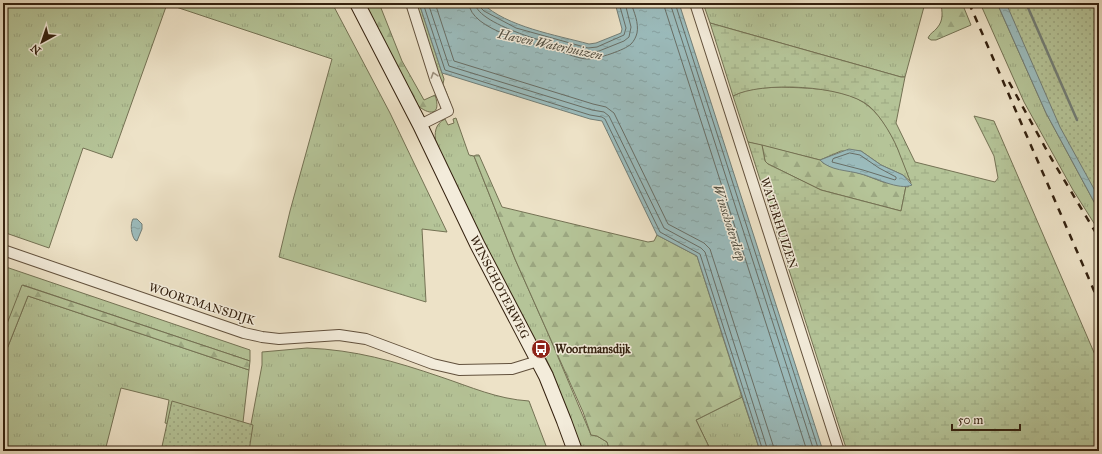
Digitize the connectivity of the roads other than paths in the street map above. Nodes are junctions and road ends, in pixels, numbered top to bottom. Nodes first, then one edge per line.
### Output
1 (357, 3) edge
2 (411, 3) edge
3 (695, 3) edge
4 (420, 125) junction
5 (3, 250) edge
6 (538, 361) junction
7 (574, 451) edge
8 (839, 451) edge

1 - 4 main road, WINSCHOTERWEG
4 -> 2 street
3 - 8 street, WATERHUIZEN
4 - 6 main road, WINSCHOTERWEG
5 - 6 street, WOORTMANSDIJK
6 - 7 main road, WINSCHOTERWEG

